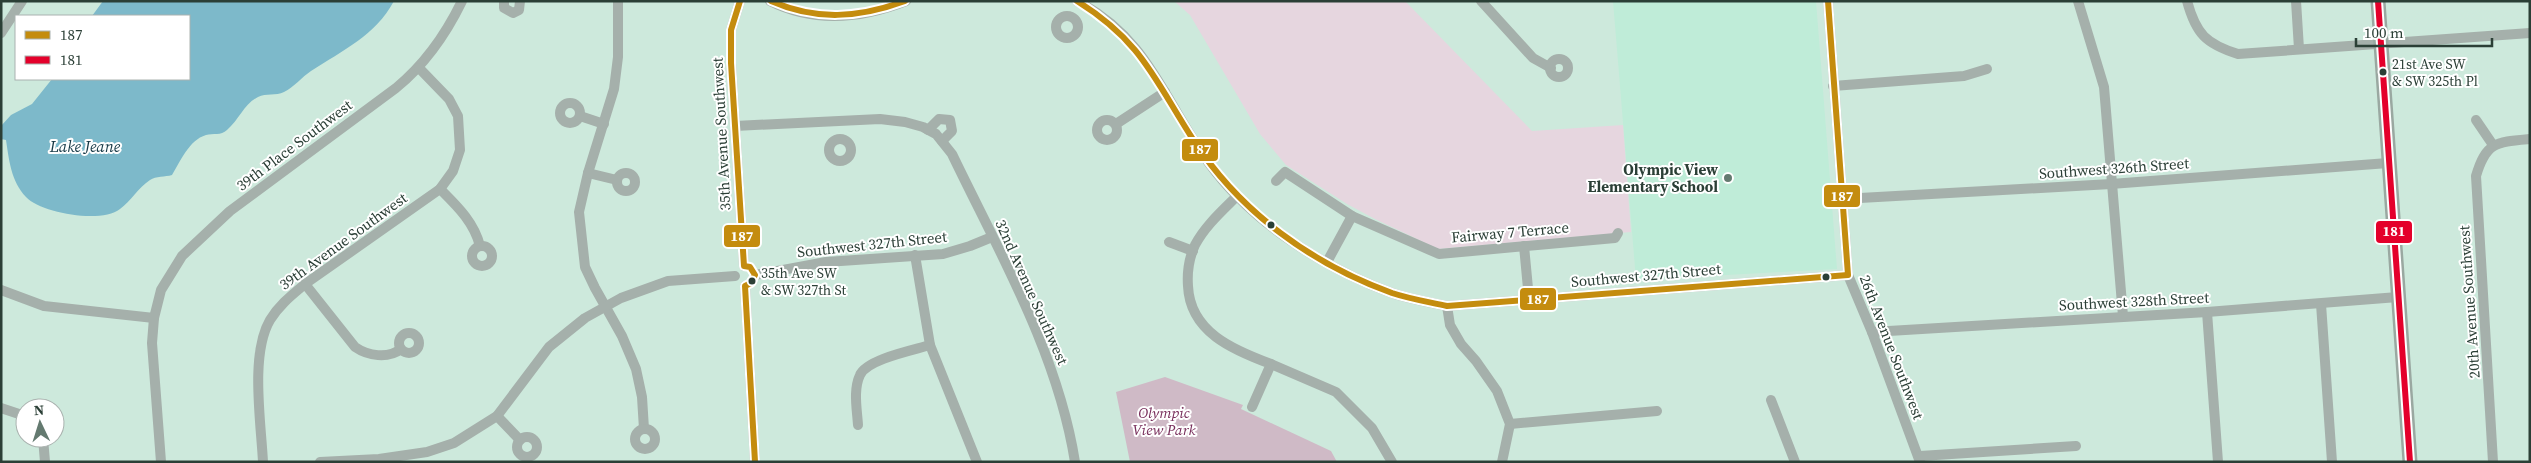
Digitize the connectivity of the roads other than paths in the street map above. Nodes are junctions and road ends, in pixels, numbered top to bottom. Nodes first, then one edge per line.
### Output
1 (22, 1) edge
2 (462, 1) edge
3 (503, 1) edge
4 (520, 1) edge
5 (618, 1) edge
6 (740, 1) edge
7 (770, 1) edge
8 (906, 1) edge
9 (1076, 1) edge
10 (1481, 1) edge
11 (1828, 1) edge
12 (2078, 1) edge
13 (2187, 1) edge
14 (2296, 1) edge
15 (2378, 1) edge
16 (1070, 16) dead end
17 (1, 33) edge
18 (2530, 33) edge
19 (2381, 44) junction
20 (2299, 49) junction
21 (419, 68) junction
22 (1551, 68) dead end
23 (1987, 69) dead end
24 (1833, 86) junction
25 (1165, 92) junction
26 (580, 116) dead end
27 (2476, 120) dead end
28 (838, 121) junction
29 (604, 124) junction
30 (1116, 124) dead end
31 (735, 126) junction
32 (936, 135) junction
33 (839, 139) dead end
34 (2530, 139) edge
35 (2493, 145) junction
36 (2388, 163) junction
37 (588, 173) junction
38 (617, 180) dead end
39 (1276, 181) dead end
40 (2111, 184) junction
41 (440, 189) junction
42 (1237, 196) junction
43 (1842, 199) junction
44 (1352, 216) junction
45 (1618, 233) dead end
46 (992, 237) junction
47 (1169, 242) dead end
48 (480, 246) dead end
49 (1524, 246) junction
50 (1193, 251) junction
51 (915, 255) junction
52 (1327, 262) junction
53 (744, 266) junction
54 (755, 275) junction
55 (1848, 275) junction
56 (735, 276) junction
57 (305, 284) junction
58 (745, 286) junction
59 (3, 291) edge
60 (2398, 297) junction
61 (1529, 300) junction
62 (2321, 304) junction
63 (1447, 306) junction
64 (605, 307) junction
65 (2207, 312) junction
66 (2123, 316) junction
67 (154, 318) junction
68 (1872, 332) junction
69 (930, 344) junction
70 (401, 349) dead end
71 (1271, 364) junction
72 (1772, 400) dead end
73 (1252, 407) dead end
74 (1, 408) edge
75 (1657, 411) dead end
76 (15, 413) edge
77 (496, 416) junction
78 (1510, 424) junction
79 (858, 425) dead end
80 (644, 429) dead end
81 (520, 440) dead end
82 (2076, 446) dead end
83 (44, 448) edge
84 (1920, 459) edge
85 (45, 462) edge
86 (161, 462) edge
87 (263, 462) edge
88 (320, 462) edge
89 (755, 462) edge
90 (977, 462) edge
91 (1075, 462) edge
92 (1392, 462) edge
93 (1502, 462) edge
94 (1795, 462) edge
95 (2218, 462) edge
96 (2332, 462) edge
97 (2410, 462) edge
98 (2493, 462) edge

1 - 17 street
2 - 21 street, 39th Place Southwest
3 - 4 street
5 - 29 street
6 - 31 street, 35th Avenue Southwest
7 - 8 street
9 - 16 street
9 - 25 street, Southwest 327th Street
10 - 22 street
11 - 24 street, 26th Avenue Southwest
12 - 40 street
13 - 20 street
14 - 20 street
15 - 19 main road
18 - 19 street
19 - 20 street
19 - 36 main road
21 - 41 street, 39th Avenue Southwest
21 - 67 street, 39th Place Southwest
23 - 24 street
24 - 43 street, 26th Avenue Southwest
25 - 30 street
25 - 42 street, Southwest 327th Street
26 - 29 street
27 - 35 street
28 - 31 street
28 - 32 street
28 - 33 street
29 - 37 street
31 - 53 street, 35th Avenue Southwest
32 - 32 street
32 - 46 street, 32nd Avenue Southwest
34 - 35 street
35 - 98 street, 20th Avenue Southwest
36 - 40 street, Southwest 326th Street
36 - 60 main road
37 - 38 street
37 - 64 street
39 - 44 street, Fairway 7 Terrace
40 - 43 street, Southwest 326th Street
40 - 66 street
41 - 48 street
41 - 57 street, 39th Avenue Southwest
42 - 50 street
42 - 52 street, Southwest 327th Street
43 - 55 street, 26th Avenue Southwest
44 - 49 street, Fairway 7 Terrace
44 - 52 street
45 - 49 street, Fairway 7 Terrace
46 - 51 street, Southwest 327th Street
46 - 91 street, 32nd Avenue Southwest
47 - 50 street
49 - 61 street
50 - 71 street
51 - 54 street, Southwest 327th Street
51 - 69 street
52 - 63 street, Southwest 327th Street
53 - 54 street
53 - 56 street
54 - 58 street
55 - 61 street, Southwest 327th Street
55 - 68 street, 26th Avenue Southwest
56 - 58 street
56 - 64 street
57 - 70 street
57 - 87 street, 39th Avenue Southwest
58 - 89 street
59 - 67 street
60 - 62 street, Southwest 328th Street
60 - 97 main road
61 - 63 street, Southwest 327th Street
62 - 65 street, Southwest 328th Street
62 - 96 street
63 - 78 street
64 - 77 street
64 - 80 street
65 - 66 street, Southwest 328th Street
65 - 95 street
66 - 68 street, Southwest 328th Street
67 - 86 street, 39th Place Southwest
68 - 84 street, 26th Avenue Southwest
69 - 79 street
69 - 90 street
71 - 73 street
71 - 92 street
72 - 94 street
74 - 76 street
75 - 78 street
77 - 81 street
77 - 88 street
78 - 93 street
82 - 84 street
83 - 85 street

